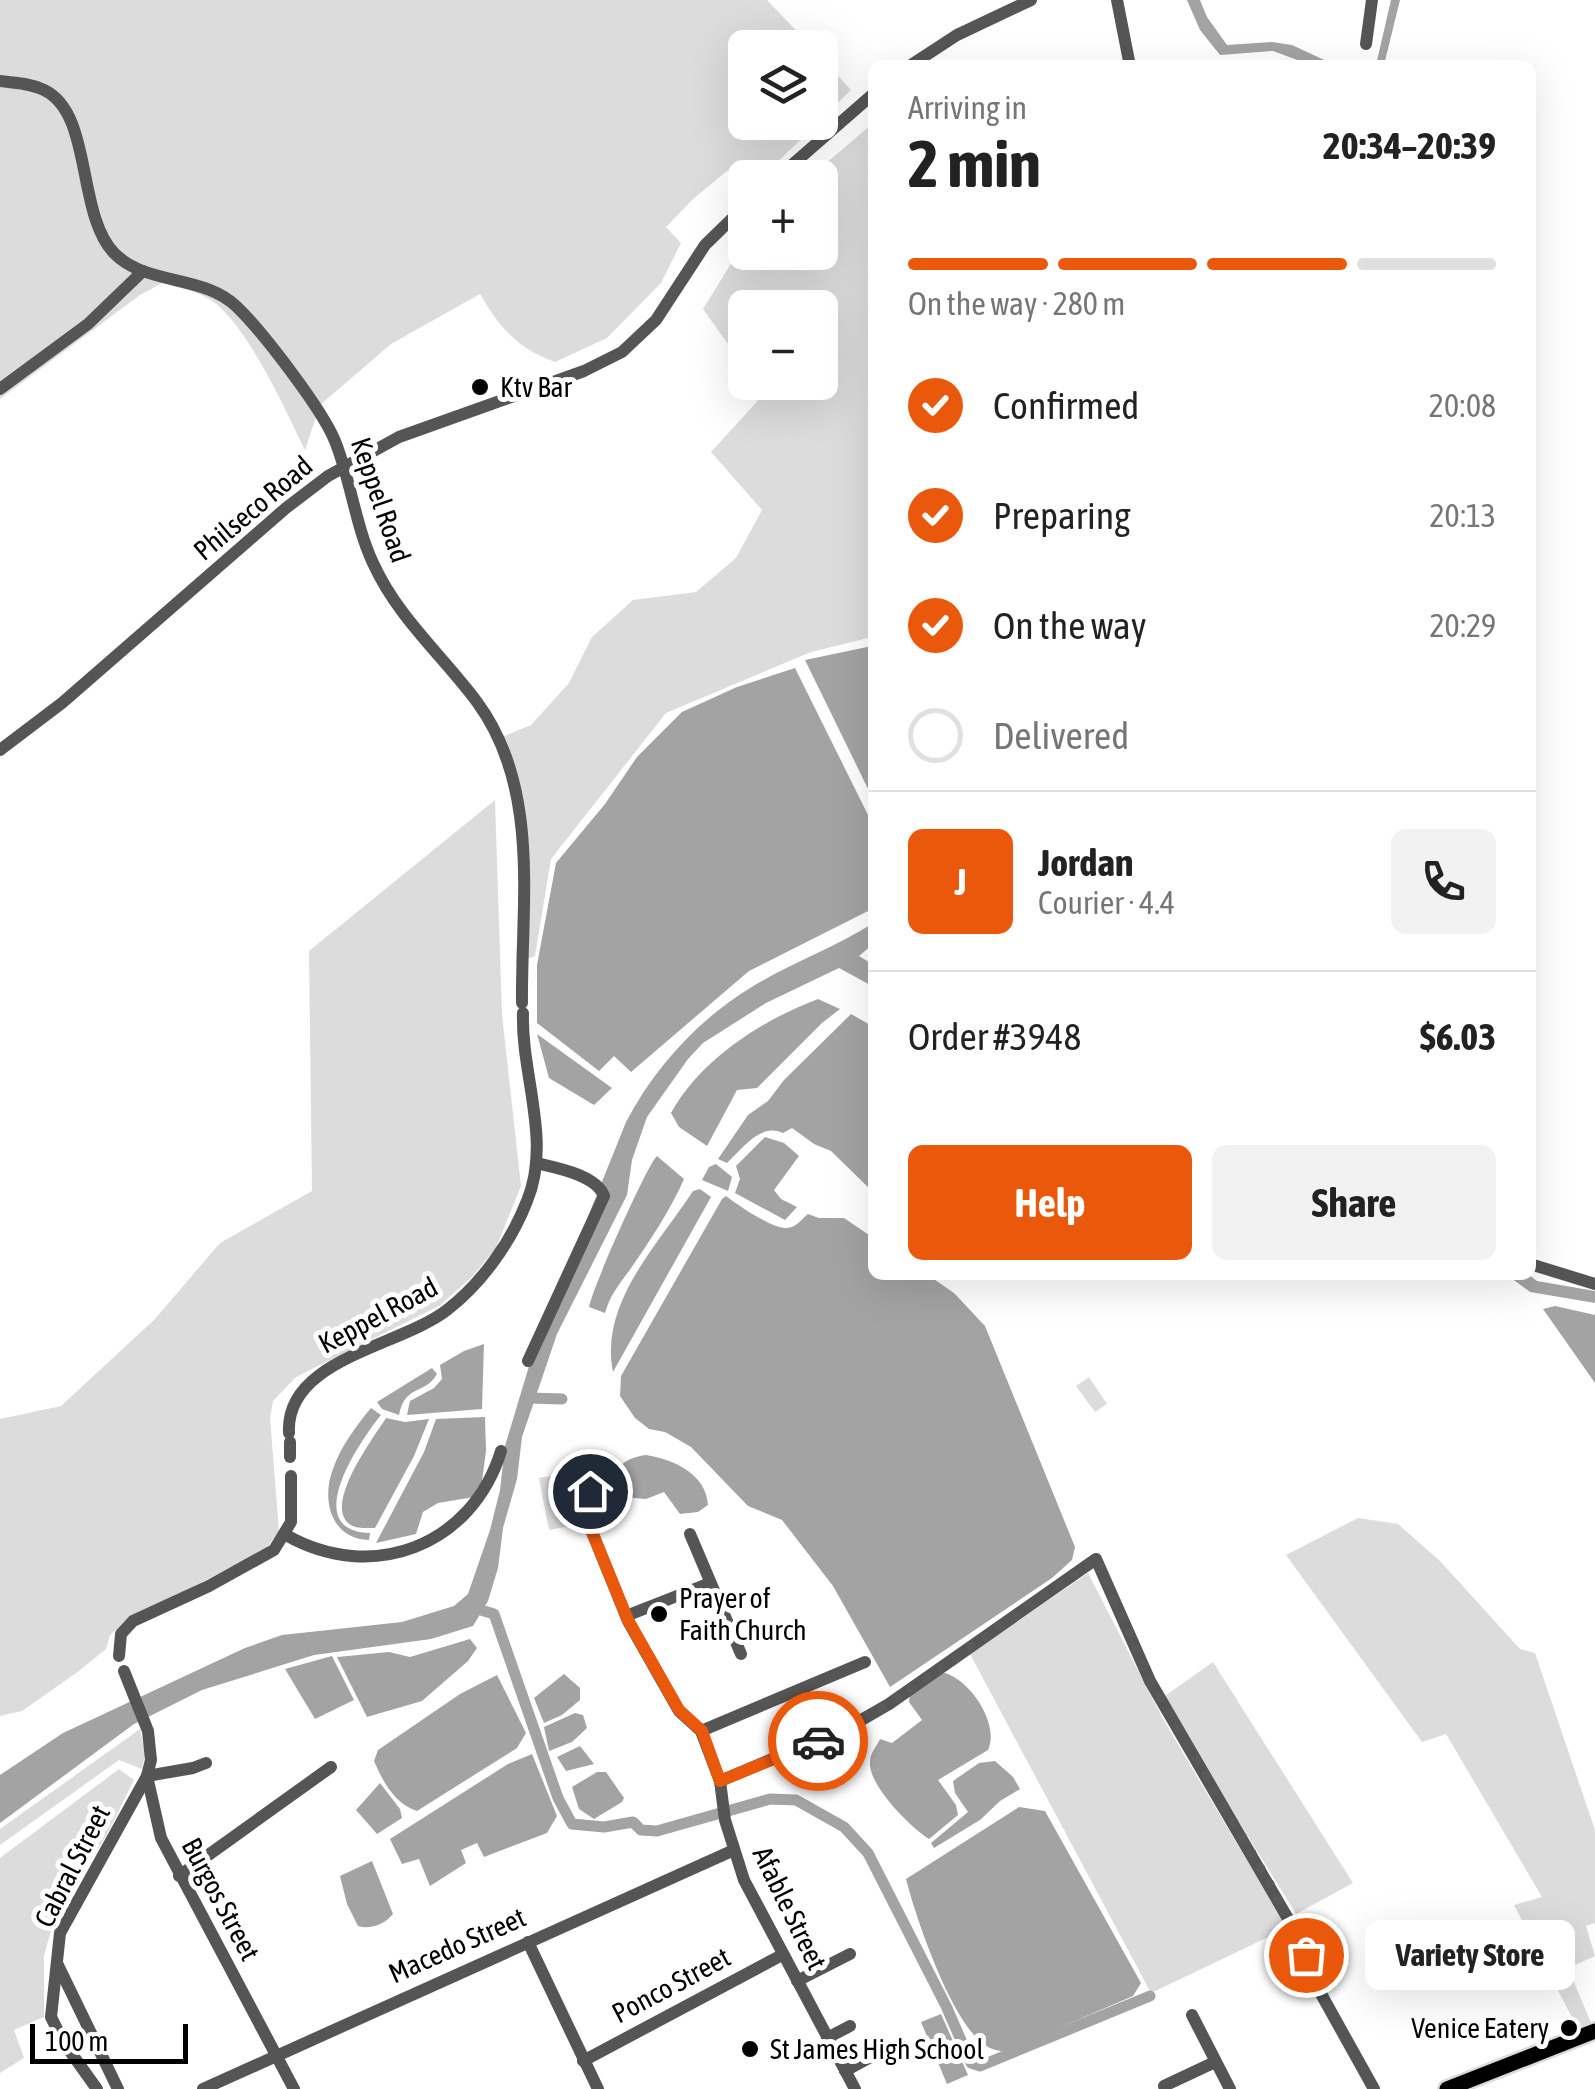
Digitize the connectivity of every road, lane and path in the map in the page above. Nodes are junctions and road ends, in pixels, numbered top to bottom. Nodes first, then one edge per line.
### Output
1 (1031, 0) edge
2 (1116, 0) edge
3 (1372, 0) edge
4 (1366, 44) dead end
5 (918, 60) edge
6 (1129, 60) edge
7 (0, 81) edge
8 (868, 99) edge
9 (798, 160) edge
10 (728, 223) edge
11 (143, 271) junction
12 (0, 389) edge
13 (344, 467) junction
14 (0, 750) edge
15 (536, 1164) junction
16 (1536, 1266) edge
17 (1595, 1284) edge
18 (528, 1360) dead end
19 (501, 1451) dead end
20 (591, 1471) dead end
21 (690, 1534) dead end
22 (286, 1535) junction
23 (710, 1583) junction
24 (626, 1616) junction
25 (742, 1654) dead end
26 (865, 1662) dead end
27 (702, 1731) junction
28 (206, 1763) dead end
29 (330, 1767) dead end
30 (147, 1776) junction
31 (720, 1781) junction
32 (734, 1850) junction
33 (180, 1876) junction
34 (528, 1942) junction
35 (782, 1954) junction
36 (850, 1954) dead end
37 (56, 1961) junction
38 (797, 1980) junction
39 (1192, 2015) dead end
40 (850, 2026) dead end
41 (1595, 2031) edge
42 (827, 2038) junction
43 (878, 2053) dead end
44 (276, 2054) junction
45 (584, 2061) junction
46 (1215, 2062) junction
47 (845, 2071) junction
48 (1164, 2088) edge
49 (1450, 2088) edge
50 (97, 2089) edge
51 (118, 2089) edge
52 (203, 2089) edge
53 (294, 2089) edge
54 (598, 2089) edge
55 (854, 2089) edge
56 (1230, 2089) edge
57 (1374, 2089) edge

1 - 5 street
2 - 6 street
3 - 4 street
7 - 11 street, Keppel Road
8 - 9 street
10 - 13 street, Philseco Road
11 - 12 street
11 - 13 street, Keppel Road
13 - 14 street, Philseco Road
13 - 15 street, Keppel Road
15 - 18 street
15 - 22 street, Keppel Road
16 - 17 street
19 - 22 street
20 - 24 street, Afable Street
21 - 23 street
22 - 30 street, Burgos Street
23 - 24 street
23 - 25 street
24 - 27 street, Afable Street
26 - 27 street
27 - 31 street, Afable Street
28 - 30 street
29 - 33 street
30 - 33 street, Burgos Street
30 - 37 street, Cabral Street
31 - 32 street, Afable Street
31 - 57 street
32 - 34 street, Macedo Street
32 - 35 street, Afable Street
33 - 44 street, Burgos Street
34 - 44 street, Macedo Street
34 - 45 street
35 - 38 street, Afable Street
35 - 45 street, Ponco Street
36 - 38 street
37 - 50 street
37 - 51 street, Cabral Street
38 - 42 street, Afable Street
39 - 46 street
40 - 42 street
41 - 49 main road
42 - 47 street, Afable Street
43 - 47 street
44 - 52 street, Macedo Street
44 - 53 street, Burgos Street
45 - 54 street
46 - 48 street
46 - 56 street
47 - 55 street, Afable Street

